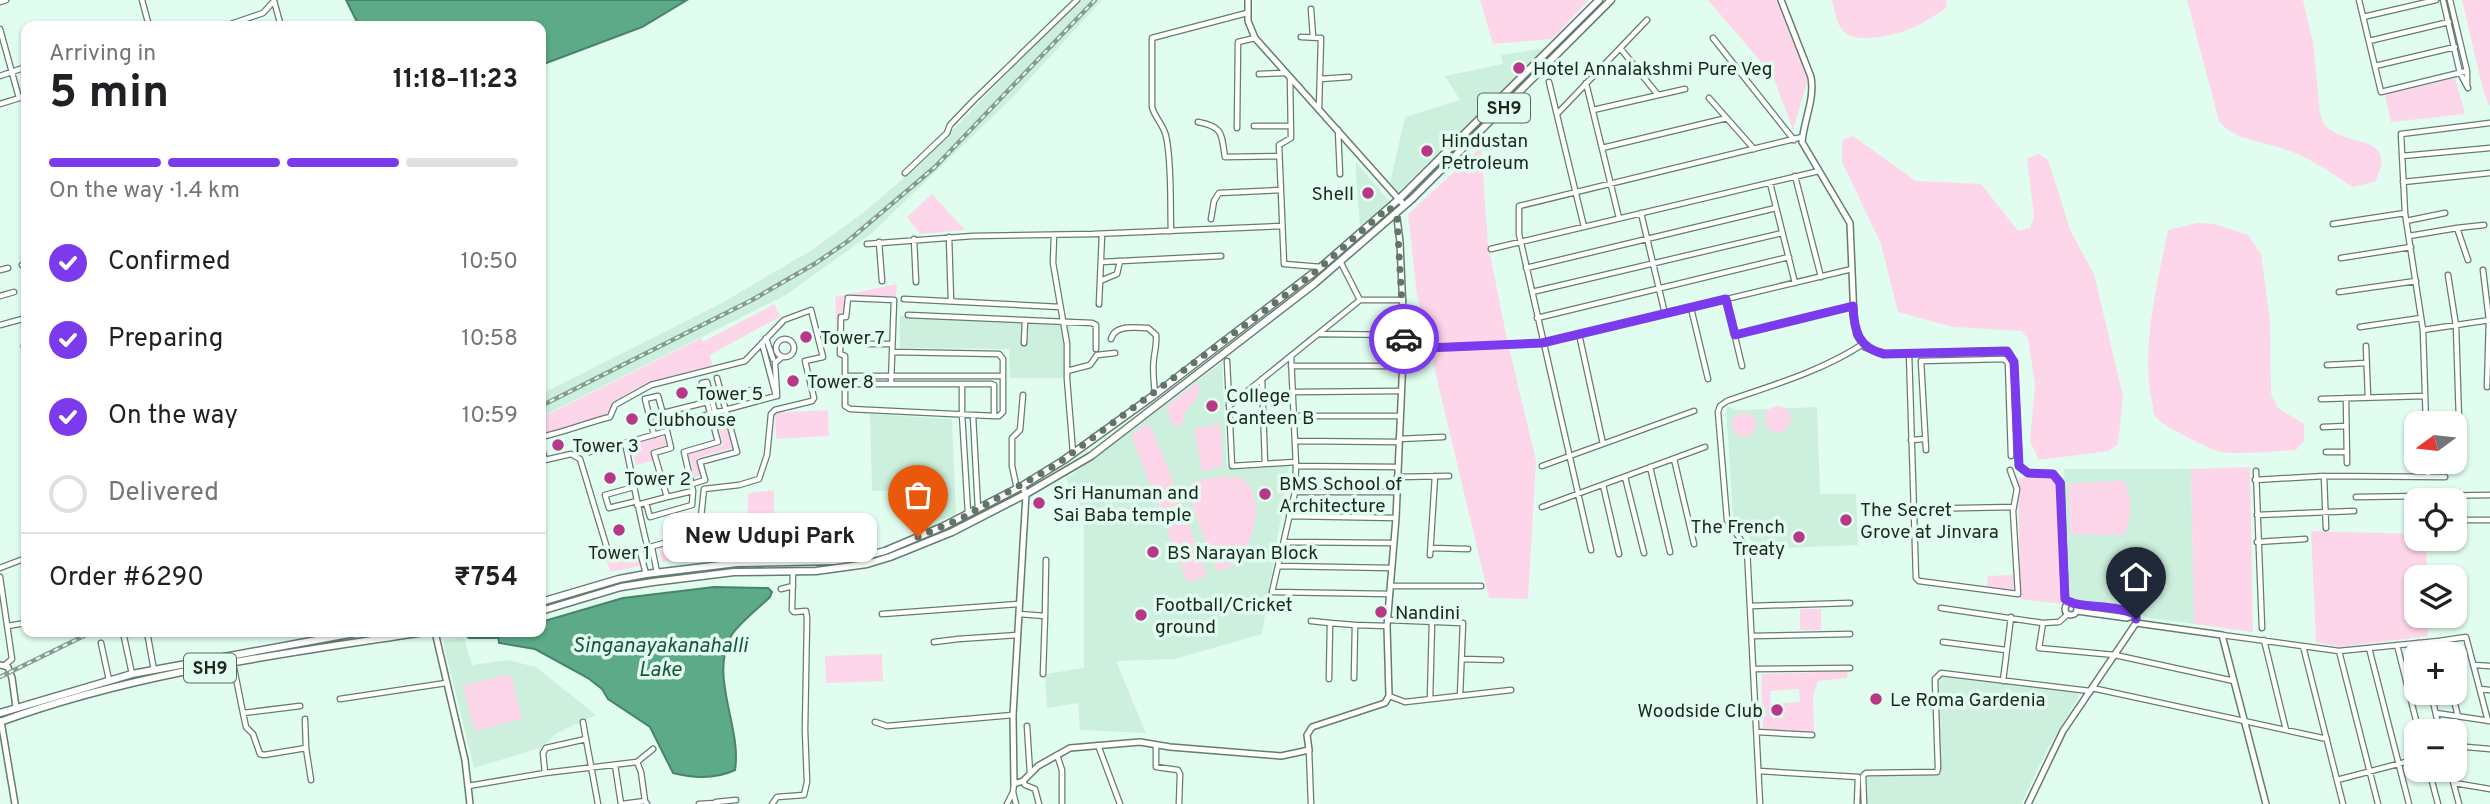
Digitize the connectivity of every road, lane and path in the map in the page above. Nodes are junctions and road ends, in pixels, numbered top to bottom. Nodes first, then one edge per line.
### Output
1 (6, 0) edge
2 (142, 0) edge
3 (1077, 0) edge
4 (1248, 0) edge
5 (1599, 0) edge
6 (1611, 0) edge
7 (1781, 0) edge
8 (2359, 0) edge
9 (2436, 0) edge
10 (2444, 0) edge
11 (2449, 0) edge
12 (274, 1) edge
13 (0, 2) edge
14 (1311, 9) dead end
15 (1247, 13) junction
16 (2363, 17) junction
17 (1647, 20) dead end
18 (147, 21) edge
19 (240, 21) edge
20 (280, 21) edge
21 (2449, 22) junction
22 (0, 29) edge
23 (1, 37) edge
24 (1255, 37) junction
25 (1301, 37) dead end
26 (1313, 37) junction
27 (1713, 38) dead end
28 (2369, 41) junction
29 (2455, 47) junction
30 (1620, 48) junction
31 (2375, 66) junction
32 (21, 69) edge
33 (2467, 71) junction
34 (11, 72) junction
35 (2460, 73) junction
36 (1259, 74) dead end
37 (1289, 74) junction
38 (0, 76) edge
39 (1349, 77) dead end
40 (1320, 79) junction
41 (1549, 82) dead end
42 (1586, 83) junction
43 (1685, 89) dead end
44 (1658, 95) junction
45 (19, 98) joint
46 (1709, 98) dead end
47 (0, 104) edge
48 (1319, 108) junction
49 (1593, 110) junction
50 (1557, 114) junction
51 (1727, 118) junction
52 (1198, 122) dead end
53 (2490, 123) edge
54 (1254, 125) dead end
55 (1289, 126) junction
56 (1237, 128) dead end
57 (1338, 130) junction
58 (1802, 137) junction
59 (1794, 140) junction
60 (1602, 148) junction
61 (2490, 148) edge
62 (1754, 149) junction
63 (1279, 156) junction
64 (2402, 156) junction
65 (1819, 171) junction
66 (905, 173) dead end
67 (2490, 173) edge
68 (1340, 174) dead end
69 (1796, 176) junction
70 (2403, 182) junction
71 (1770, 183) junction
72 (1611, 184) junction
73 (1280, 190) junction
74 (1576, 192) junction
75 (1399, 199) junction
76 (1404, 205) junction
77 (1776, 208) junction
78 (1392, 210) junction
79 (1641, 213) junction
80 (2404, 213) junction
81 (2445, 213) dead end
82 (1211, 219) dead end
83 (1619, 219) junction
84 (2406, 221) junction
85 (2333, 224) dead end
86 (2484, 225) dead end
87 (1282, 226) junction
88 (1584, 227) junction
89 (2457, 228) junction
90 (1171, 231) junction
91 (1102, 233) junction
92 (1782, 233) junction
93 (1054, 235) junction
94 (2409, 236) junction
95 (949, 237) junction
96 (914, 239) junction
97 (1647, 239) junction
98 (879, 242) junction
99 (1521, 242) junction
100 (867, 244) dead end
101 (2411, 247) junction
102 (1491, 249) dead end
103 (1221, 256) dead end
104 (1789, 257) junction
105 (2341, 258) dead end
106 (2468, 260) dead end
107 (1120, 261) junction
108 (1340, 261) junction
109 (1101, 262) junction
110 (1653, 263) junction
111 (1321, 267) junction
112 (8, 268) dead end
113 (1526, 268) junction
114 (1852, 269) junction
115 (0, 270) edge
116 (2483, 270) dead end
117 (2448, 275) dead end
118 (1821, 277) junction
119 (883, 281) dead end
120 (1100, 281) junction
121 (2416, 281) junction
122 (916, 282) dead end
123 (1795, 283) junction
124 (1659, 288) junction
125 (14, 292) dead end
126 (1532, 292) junction
127 (2339, 292) dead end
128 (0, 296) edge
129 (904, 299) dead end
130 (1726, 299) junction
131 (1360, 300) junction
132 (1403, 300) junction
133 (951, 301) junction
134 (1099, 304) dead end
135 (1853, 306) junction
136 (1060, 307) junction
137 (1691, 308) junction
138 (1665, 314) junction
139 (908, 315) dead end
140 (1537, 318) junction
141 (2421, 318) junction
142 (21, 319) edge
143 (1025, 320) junction
144 (2490, 320) edge
145 (1065, 322) junction
146 (0, 325) edge
147 (2456, 326) junction
148 (2360, 327) dead end
149 (2423, 330) junction
150 (1318, 334) junction
151 (1579, 334) junction
152 (1404, 335) junction
153 (1735, 335) junction
154 (1111, 339) dead end
155 (764, 340) junction
156 (1024, 343) dead end
157 (1542, 343) junction
158 (867, 344) dead end
159 (892, 344) junction
160 (1863, 344) junction
161 (2366, 346) dead end
162 (1096, 349) dead end
163 (1404, 349) junction
164 (892, 352) junction
165 (1115, 353) dead end
166 (1909, 353) junction
167 (1291, 356) junction
168 (782, 357) junction
169 (772, 359) dead end
170 (1227, 361) dead end
171 (2366, 363) junction
172 (2327, 365) dead end
173 (1292, 366) junction
174 (1403, 366) junction
175 (1742, 366) dead end
176 (1067, 371) junction
177 (891, 375) junction
178 (846, 376) junction
179 (1003, 376) junction
180 (717, 378) dead end
181 (1262, 379) junction
182 (1708, 379) dead end
183 (891, 383) junction
184 (845, 384) junction
185 (962, 384) junction
186 (2487, 387) dead end
187 (1293, 391) junction
188 (1401, 391) junction
189 (1155, 394) junction
190 (1023, 395) dead end
191 (776, 396) junction
192 (2425, 396) junction
193 (2368, 397) junction
194 (722, 398) junction
195 (2346, 398) junction
196 (2321, 399) dead end
197 (764, 400) junction
198 (710, 402) junction
199 (1229, 406) junction
200 (726, 410) junction
201 (1694, 411) dead end
202 (2426, 411) edge
203 (2459, 411) edge
204 (663, 413) junction
205 (713, 413) junction
206 (962, 414) junction
207 (973, 415) junction
208 (994, 415) junction
209 (1294, 416) junction
210 (1400, 416) junction
211 (2014, 423) junction
212 (2346, 426) junction
213 (2323, 427) dead end
214 (667, 428) junction
215 (654, 435) junction
216 (546, 437) edge
217 (1443, 437) dead end
218 (1925, 439) junction
219 (1399, 440) junction
220 (1911, 440) junction
221 (1295, 441) junction
222 (625, 443) junction
223 (1603, 444) junction
224 (1705, 447) dead end
225 (1926, 450) dead end
226 (589, 452) dead end
227 (2326, 452) dead end
228 (2347, 452) junction
229 (1073, 453) junction
230 (1569, 456) junction
231 (2011, 456) dead end
232 (1674, 458) junction
233 (546, 460) edge
234 (2347, 463) dead end
235 (1265, 464) junction
236 (1296, 464) junction
237 (1542, 466) dead end
238 (1398, 467) junction
239 (1650, 467) junction
240 (2020, 468) junction
241 (2256, 471) dead end
242 (2428, 475) joint
243 (1435, 476) junction
244 (1449, 476) dead end
245 (2324, 476) junction
246 (1397, 477) junction
247 (1625, 477) junction
248 (2445, 477) dead end
249 (2255, 480) junction
250 (692, 484) junction
251 (1603, 485) junction
252 (635, 486) junction
253 (1019, 487) junction
254 (693, 491) junction
255 (1295, 492) junction
256 (1397, 492) junction
257 (1026, 494) junction
258 (1578, 494) junction
259 (2490, 495) edge
260 (2356, 496) dead end
261 (667, 497) junction
262 (637, 503) junction
263 (646, 503) junction
264 (2014, 507) junction
265 (1542, 508) dead end
266 (978, 509) junction
267 (1913, 509) junction
268 (2354, 511) dead end
269 (2325, 512) junction
270 (968, 514) junction
271 (2256, 515) junction
272 (1289, 516) junction
273 (1396, 518) junction
274 (2468, 520) dead end
275 (2490, 520) edge
276 (2326, 528) dead end
277 (2305, 539) dead end
278 (1284, 542) junction
279 (2258, 542) junction
280 (1394, 543) junction
281 (1694, 544) dead end
282 (1431, 548) junction
283 (650, 549) junction
284 (1468, 549) dead end
285 (1591, 550) dead end
286 (640, 551) junction
287 (1670, 552) dead end
288 (1644, 553) dead end
289 (1619, 554) dead end
290 (1430, 555) dead end
291 (21, 560) edge
292 (1046, 560) dead end
293 (1278, 566) junction
294 (0, 568) edge
295 (1392, 568) junction
296 (793, 571) junction
297 (657, 572) junction
298 (646, 574) junction
299 (0, 577) edge
300 (793, 586) junction
301 (1391, 586) junction
302 (1481, 586) dead end
303 (780, 589) dead end
304 (1390, 594) junction
305 (546, 601) edge
306 (1850, 603) dead end
307 (1019, 604) junction
308 (1751, 606) junction
309 (2074, 606) junction
310 (1941, 608) dead end
311 (546, 610) edge
312 (882, 614) dead end
313 (1019, 614) junction
314 (2068, 614) junction
315 (1045, 616) junction
316 (2011, 617) junction
317 (1311, 621) dead end
318 (1432, 622) junction
319 (1329, 623) junction
320 (1387, 623) junction
321 (2043, 623) junction
322 (2136, 623) junction
323 (21, 624) edge
324 (1355, 625) junction
325 (7, 626) junction
326 (2262, 628) dead end
327 (1850, 634) dead end
328 (1018, 635) junction
329 (2222, 635) junction
330 (1752, 636) junction
331 (124, 637) edge
332 (148, 637) edge
333 (330, 637) edge
334 (393, 637) edge
335 (436, 637) edge
336 (2264, 640) junction
337 (2439, 641) joint
338 (934, 642) dead end
339 (1943, 642) dead end
340 (2428, 642) edge
341 (101, 643) dead end
342 (2404, 644) edge
343 (2397, 645) junction
344 (2303, 646) junction
345 (271, 647) junction
346 (2369, 648) junction
347 (2006, 650) junction
348 (2339, 651) junction
349 (2115, 655) junction
350 (273, 656) junction
351 (1461, 659) junction
352 (1501, 660) dead end
353 (233, 663) junction
354 (3, 665) edge
355 (2473, 665) junction
356 (2490, 666) edge
357 (1850, 668) dead end
358 (1754, 669) junction
359 (154, 670) junction
360 (132, 674) junction
361 (1043, 674) dead end
362 (1354, 678) dead end
363 (1329, 679) dead end
364 (109, 680) junction
365 (2003, 681) junction
366 (2234, 681) junction
367 (446, 682) junction
368 (2480, 689) junction
369 (1511, 690) dead end
370 (2091, 690) junction
371 (2490, 690) edge
372 (1390, 696) junction
373 (1460, 696) junction
374 (340, 699) dead end
375 (1430, 699) junction
376 (2434, 705) edge
377 (2455, 705) edge
378 (300, 706) dead end
379 (16, 707) junction
380 (0, 713) edge
381 (243, 713) junction
382 (2436, 713) junction
383 (1013, 715) junction
384 (2458, 716) junction
385 (305, 719) dead end
386 (2416, 719) edge
387 (2437, 719) edge
388 (0, 721) edge
389 (2244, 721) junction
390 (2489, 721) edge
391 (583, 722) dead end
392 (875, 722) dead end
393 (1027, 726) dead end
394 (2286, 730) junction
395 (1757, 732) junction
396 (1812, 735) dead end
397 (586, 739) junction
398 (2327, 739) junction
399 (1098, 745) junction
400 (1156, 745) junction
401 (2467, 747) edge
402 (306, 748) junction
403 (653, 749) dead end
404 (2490, 749) edge
405 (1309, 750) junction
406 (1056, 755) junction
407 (637, 762) junction
408 (2404, 763) edge
409 (2399, 764) junction
410 (615, 765) junction
411 (590, 768) junction
412 (1759, 771) junction
413 (2370, 771) junction
414 (545, 773) junction
415 (1031, 773) junction
416 (310, 780) dead end
417 (2337, 780) junction
418 (1023, 781) junction
419 (2432, 782) edge
420 (1014, 783) junction
421 (2454, 783) joint
422 (468, 786) junction
423 (2490, 789) edge
424 (1013, 792) junction
425 (736, 800) dead end
426 (646, 803) edge
427 (716, 803) edge
428 (15, 804) edge
429 (470, 804) edge
430 (598, 804) edge
431 (622, 804) edge
432 (699, 804) edge
433 (772, 804) edge
434 (1007, 804) edge
435 (1016, 804) edge
436 (1040, 804) edge
437 (1062, 804) edge
438 (1120, 804) edge
439 (1179, 804) edge
440 (1311, 804) edge
441 (1760, 804) edge
442 (1857, 804) edge
443 (1864, 804) edge
444 (2028, 804) edge
445 (2266, 804) edge
446 (2343, 804) edge
447 (2378, 804) edge
448 (2409, 804) edge
449 (2438, 804) edge
450 (2459, 804) edge

1 - 13 street
2 - 18 street
3 - 66 street
4 - 15 street
5 - 75 main road, SH9
6 - 76 main road, SH9
7 - 58 street
8 - 16 street
9 - 16 street
10 - 21 street
11 - 33 street
12 - 19 street
12 - 20 street
14 - 26 street
15 - 24 street
15 - 90 street
16 - 28 street
17 - 30 street
21 - 28 street
21 - 29 street
22 - 23 street
23 - 34 street
24 - 37 street
24 - 56 street
25 - 26 street
26 - 40 street
27 - 59 street
28 - 31 street
29 - 31 street
29 - 35 street
30 - 42 street
30 - 44 street
31 - 35 street
32 - 34 street
33 - 35 street
33 - 35 street
34 - 38 street
34 - 45 street
36 - 37 street
37 - 48 street
37 - 55 street
39 - 40 street
40 - 48 street
41 - 50 street
42 - 49 street
42 - 50 street
43 - 44 street
44 - 49 street
45 - 47 street
46 - 51 street
48 - 57 street
49 - 60 street
50 - 74 street
51 - 60 street
51 - 62 street
52 - 63 street
53 - 64 street
54 - 55 street
55 - 63 street
57 - 68 street
57 - 75 street
58 - 59 street
58 - 65 street
59 - 62 street
60 - 72 street
61 - 64 street
62 - 72 street
63 - 73 street
64 - 70 street
65 - 69 street
65 - 114 street
67 - 70 street
69 - 71 street
69 - 118 street
70 - 80 street
71 - 77 street
71 - 79 street
72 - 74 street
72 - 83 street
73 - 82 street
73 - 87 street
74 - 88 street
74 - 99 street
75 - 76 street
75 - 78 main road, SH9
76 - 78 main road, SH9
77 - 92 street
77 - 97 street
78 - 108 main road, SH9
78 - 111 main road, SH9
78 - 132 street
79 - 83 street
79 - 97 street
80 - 84 street
80 - 85 street
81 - 84 street
83 - 88 street
84 - 94 street
86 - 89 street
87 - 90 street
87 - 111 street
88 - 99 street
89 - 94 street
89 - 106 street
90 - 91 street
91 - 93 street
91 - 109 street
92 - 104 street
92 - 110 street
93 - 95 street
93 - 136 street
94 - 101 street
95 - 96 street
95 - 133 street
96 - 98 street
96 - 122 street
97 - 110 street
97 - 113 street
98 - 100 street
98 - 119 street
99 - 102 street
99 - 113 street
101 - 105 street
101 - 121 street
103 - 107 street
104 - 123 street
104 - 124 street
107 - 109 street
107 - 120 street
108 - 131 street
108 - 257 main road, SH9
109 - 120 street
110 - 124 street
110 - 126 street
111 - 189 main road, SH9
112 - 115 street
113 - 126 street
114 - 118 street
114 - 135 street
116 - 144 street
117 - 147 street
118 - 123 street
120 - 134 street
121 - 127 street
121 - 141 street
123 - 130 street
124 - 138 street
124 - 140 street
125 - 128 street
126 - 140 street
129 - 133 street
130 - 137 street
130 - 153 street
131 - 132 street
131 - 150 street
132 - 152 street
133 - 136 street
135 - 153 street
135 - 160 street
136 - 145 street
137 - 138 street
137 - 182 street
138 - 151 street
139 - 143 street
140 - 157 street
141 - 148 street
141 - 149 street
142 - 146 street
143 - 145 street
143 - 156 street
144 - 147 street
144 - 186 street
145 - 162 street
145 - 176 street
147 - 149 street
147 - 203 street
149 - 192 street
150 - 152 street
150 - 167 street
151 - 157 street
151 - 223 street
152 - 163 street
153 - 175 street
154 - 189 street
155 - 169 street
155 - 191 street
155 - 216 street
155 - 283 street
157 - 163 street
157 - 230 street
158 - 159 street
159 - 164 street
159 - 178 street
160 - 166 street
160 - 308 street
161 - 171 street
163 - 174 street
164 - 177 street
164 - 179 street
165 - 176 street
166 - 211 street
166 - 220 street
167 - 173 street
167 - 181 street
168 - 168 street
168 - 191 street
170 - 199 street
171 - 172 street
171 - 193 street
173 - 174 street
173 - 187 street
174 - 188 street
176 - 229 street
177 - 178 street
177 - 179 street
177 - 183 street
178 - 184 street
179 - 208 street
180 - 194 street
181 - 199 street
181 - 235 street
183 - 184 street
183 - 185 street
184 - 206 street
185 - 206 street
185 - 208 street
187 - 188 street
187 - 209 street
188 - 210 street
189 - 229 main road, SH9
190 - 253 street
191 - 197 street
192 - 193 street
192 - 202 street
193 - 195 street
194 - 197 street
194 - 198 street
194 - 200 street
195 - 196 street
195 - 212 street
197 - 200 street
198 - 204 street
198 - 205 street
199 - 235 street
200 - 205 street
200 - 250 street
201 - 223 street
204 - 214 street
204 - 215 street
205 - 214 street
205 - 250 street
206 - 207 street
206 - 270 street
207 - 208 street
207 - 266 street
209 - 210 street
209 - 221 street
210 - 219 street
211 - 218 street
211 - 231 street
211 - 240 street
212 - 213 street
212 - 228 street
214 - 215 street
214 - 261 street
215 - 222 street
217 - 219 street
218 - 220 street
218 - 225 street
219 - 221 street
219 - 238 street
220 - 267 street
221 - 236 street
222 - 226 street
222 - 252 street
223 - 230 street
224 - 232 street
227 - 228 street
228 - 234 street
229 - 253 main road, SH9
230 - 237 street
230 - 258 street
232 - 239 street
232 - 281 street
233 - 286 street
235 - 236 street
236 - 238 street
236 - 255 street
238 - 246 street
239 - 247 street
239 - 287 street
240 - 264 street
240 - 309 street
241 - 249 street
242 - 245 street
242 - 248 street
243 - 244 street
243 - 246 street
243 - 282 street
245 - 249 street
245 - 269 street
246 - 256 street
247 - 251 street
247 - 288 street
249 - 271 street
250 - 254 street
251 - 258 street
251 - 289 street
252 - 262 street
252 - 262 street
253 - 257 street
253 - 266 main road, SH9
254 - 261 street
254 - 263 street
255 - 256 street
255 - 272 street
256 - 273 street
257 - 296 main road, SH9
257 - 307 street
258 - 265 street
258 - 285 street
259 - 260 street
261 - 263 street
262 - 263 street
262 - 283 street
264 - 267 street
264 - 267 street
266 - 270 main road, SH9
268 - 269 street
269 - 271 street
269 - 276 street
270 - 297 main road, SH9
271 - 279 street
272 - 273 street
272 - 278 street
273 - 280 street
274 - 275 street
277 - 279 street
278 - 280 street
278 - 293 street
279 - 326 street
280 - 295 street
282 - 284 street
282 - 290 street
283 - 286 street
283 - 297 street
286 - 298 street
291 - 294 street
292 - 315 street
293 - 295 street
293 - 304 street
295 - 301 street
296 - 300 street
296 - 311 main road, SH9
297 - 298 main road, SH9
298 - 305 main road, SH9
299 - 325 street
300 - 303 street
300 - 433 street
301 - 302 street
301 - 304 street
304 - 320 street
306 - 308 street
307 - 312 street
307 - 313 street
308 - 330 street
309 - 314 street
309 - 314 street
309 - 322 street
310 - 316 street
313 - 315 street
313 - 328 street
314 - 321 street
315 - 361 street
316 - 321 street
316 - 347 street
317 - 319 street
318 - 320 street
318 - 351 street
318 - 375 street
319 - 324 street
319 - 363 street
320 - 324 street
320 - 372 street
321 - 349 street
322 - 329 street
322 - 349 street
323 - 325 street
324 - 362 street
325 - 354 street
327 - 330 street
328 - 338 street
328 - 383 street
329 - 336 street
329 - 366 street
330 - 358 street
331 - 360 street
332 - 359 street
333 - 345 main road, SH9
334 - 350 main road, SH9
335 - 367 street
336 - 344 street
336 - 394 street
337 - 340 street
337 - 355 street
339 - 347 street
341 - 364 street
342 - 343 street
343 - 346 street
343 - 386 street
344 - 348 street
344 - 398 street
345 - 350 main road
345 - 359 main road, SH9
346 - 348 street
346 - 409 street
347 - 365 street
348 - 413 street
349 - 366 street
349 - 370 street
350 - 353 main road, SH9
351 - 352 street
351 - 373 street
353 - 381 street
353 - 388 main road, SH9
354 - 379 street
355 - 356 street
355 - 368 street
357 - 358 street
358 - 395 street
359 - 360 main road, SH9
360 - 364 main road, SH9
364 - 379 main road, SH9
365 - 370 street
365 - 443 street
366 - 389 street
367 - 374 street
367 - 422 street
368 - 371 street
368 - 390 street
369 - 373 street
370 - 389 street
370 - 444 street
372 - 375 street
372 - 405 street
373 - 375 street
376 - 382 street
377 - 384 street
378 - 381 street
379 - 380 main road, SH9
381 - 402 street
382 - 384 street
382 - 387 street
383 - 392 street
383 - 420 street
384 - 390 street
385 - 402 street
388 - 428 street
389 - 394 street
389 - 445 street
391 - 397 street
393 - 415 street
394 - 398 street
395 - 396 street
395 - 412 street
397 - 411 street
397 - 414 street
398 - 417 street
399 - 400 street
399 - 406 street
399 - 438 street
400 - 405 street
400 - 439 street
401 - 404 street
402 - 416 street
403 - 407 street
405 - 440 street
406 - 415 street
406 - 437 street
407 - 410 street
407 - 426 street
408 - 409 street
409 - 413 street
409 - 448 street
410 - 411 street
410 - 431 street
411 - 414 street
411 - 430 street
412 - 441 street
412 - 442 street
413 - 417 street
413 - 447 street
414 - 422 street
415 - 418 street
417 - 446 street
418 - 420 street
418 - 436 street
419 - 449 street
420 - 424 street
421 - 423 street
421 - 450 street
422 - 429 street
424 - 434 street
424 - 435 street
425 - 427 street
426 - 431 street
427 - 432 street

